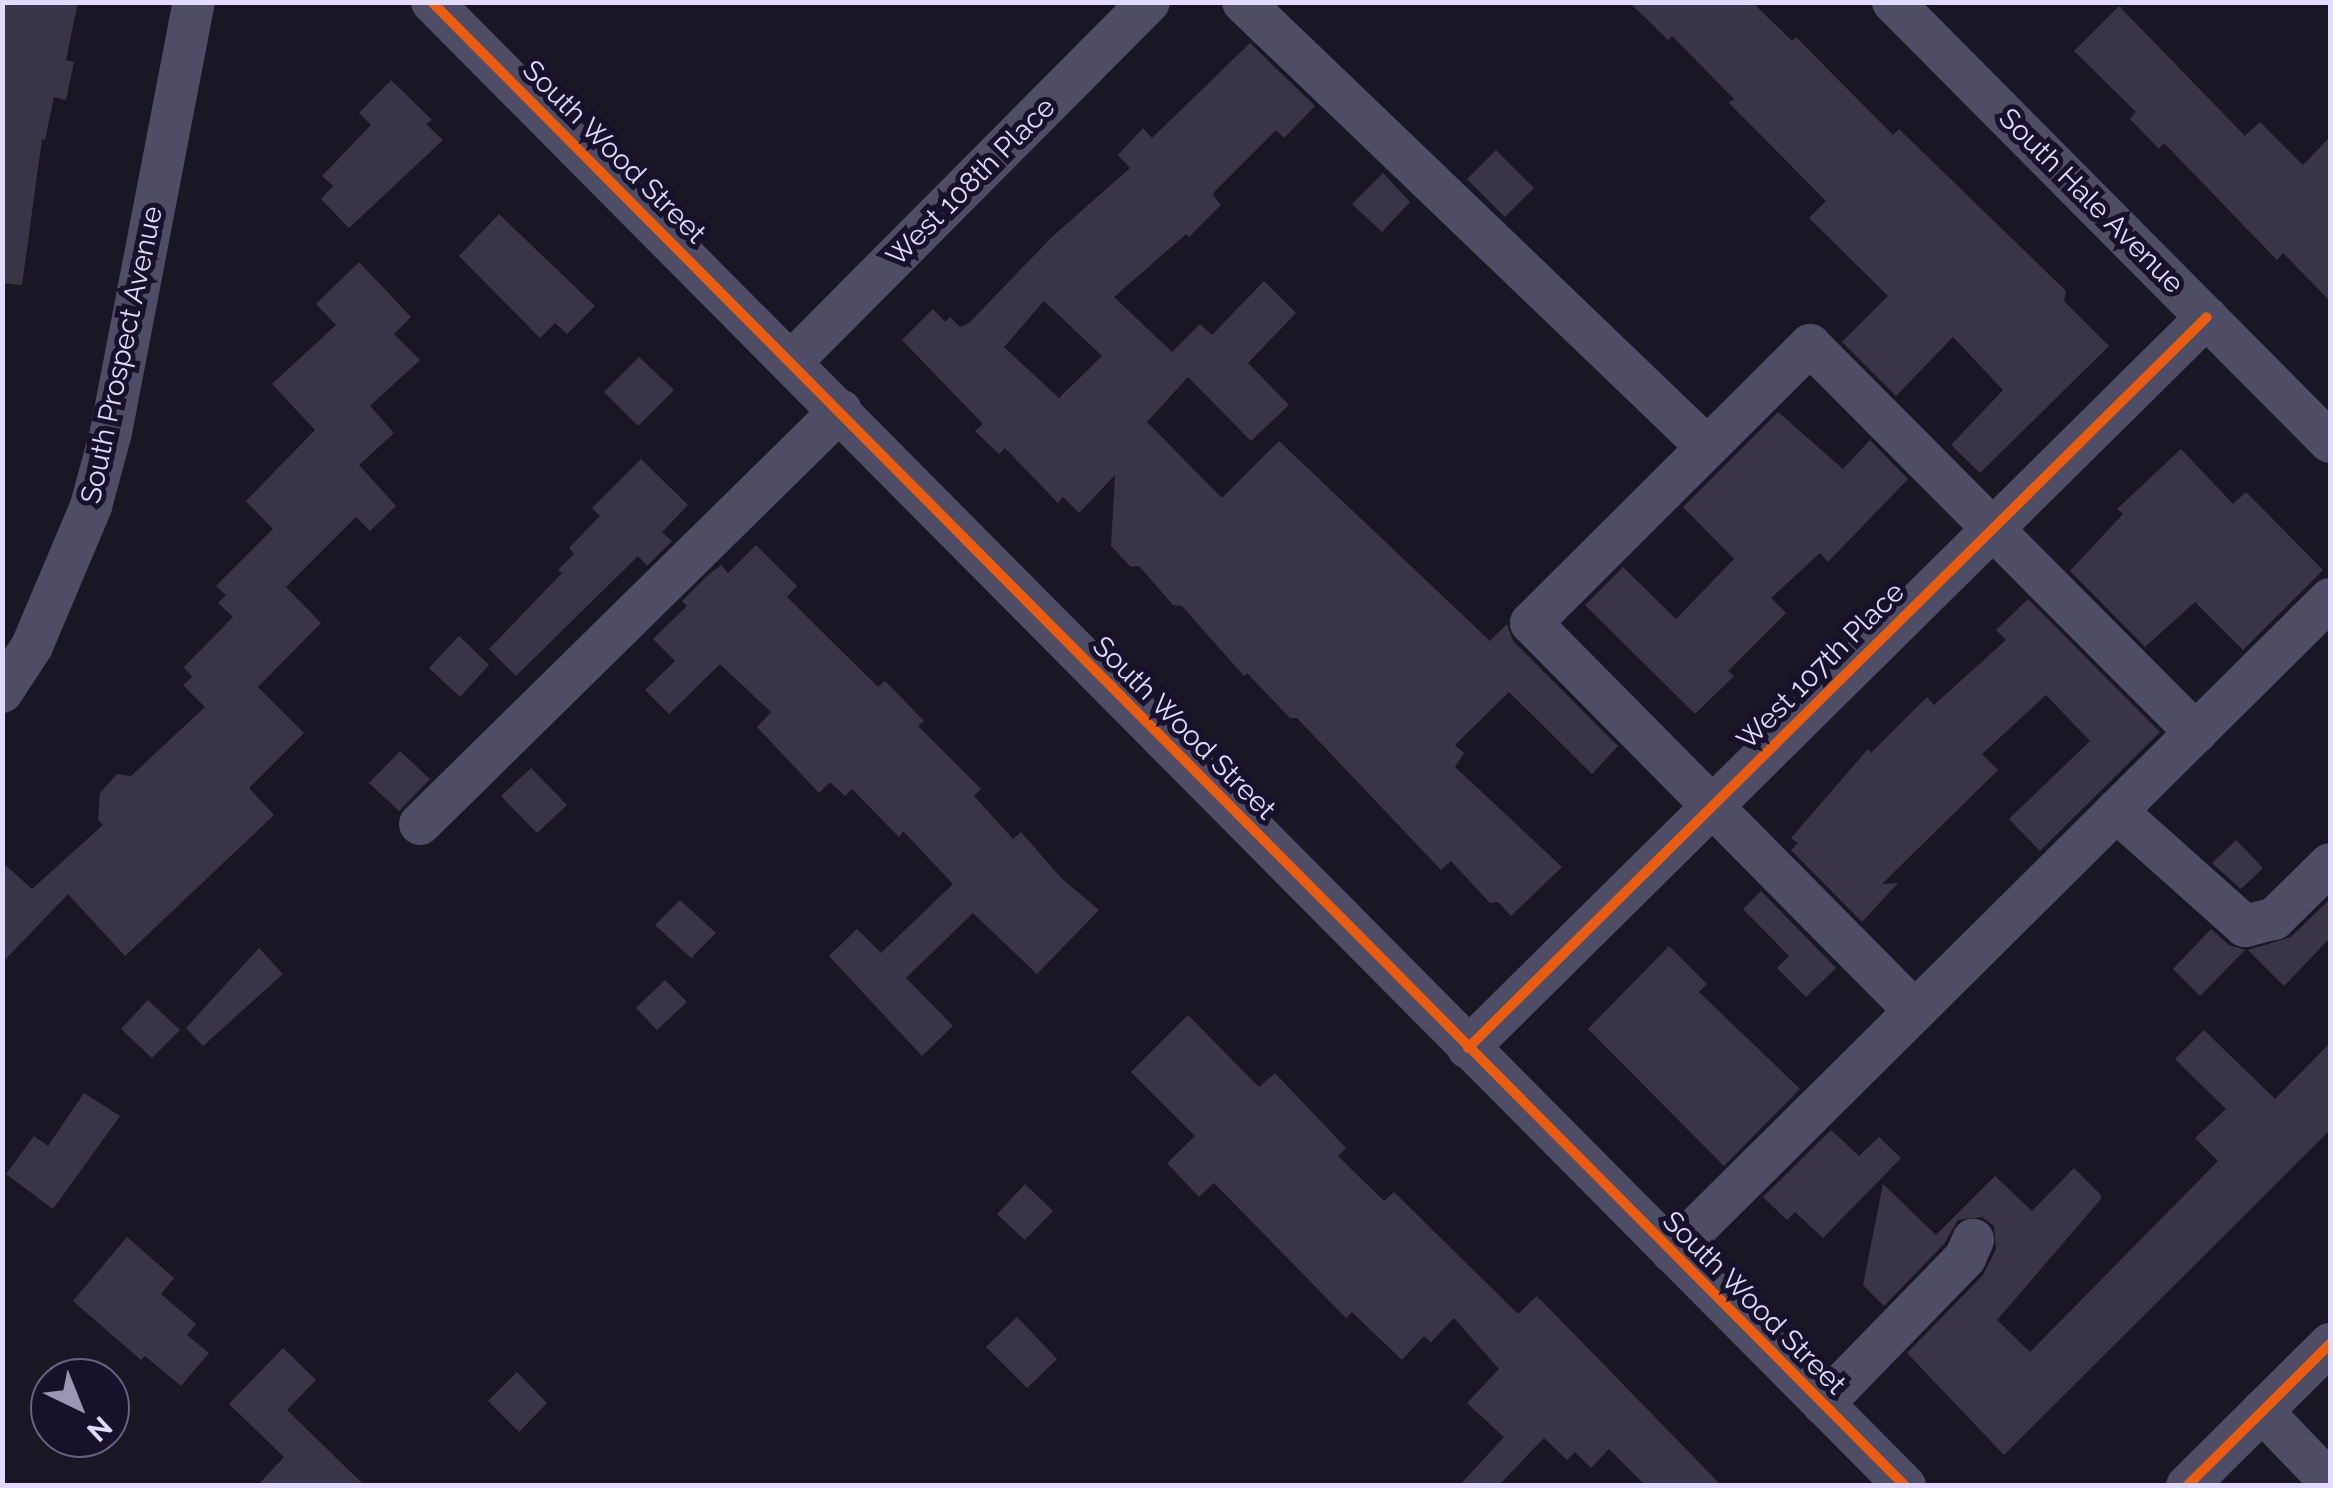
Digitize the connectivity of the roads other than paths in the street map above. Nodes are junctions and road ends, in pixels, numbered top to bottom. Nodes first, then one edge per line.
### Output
1 (194, 2) edge
2 (432, 2) edge
3 (1149, 2) edge
4 (1242, 2) edge
5 (1893, 2) edge
6 (2207, 317) junction
7 (792, 361) junction
8 (841, 410) junction
9 (2330, 442) edge
10 (1707, 447) junction
11 (1994, 528) junction
12 (2330, 599) edge
13 (2, 692) edge
14 (2196, 732) junction
15 (1712, 806) junction
16 (2116, 811) junction
17 (420, 824) dead end
18 (2330, 864) edge
19 (1915, 1011) junction
20 (1468, 1048) junction
21 (1973, 1240) dead end
22 (1672, 1252) junction
23 (2330, 1344) edge
24 (1823, 1404) junction
25 (2262, 1411) junction
26 (2330, 1482) edge
27 (1904, 1486) edge
28 (2187, 1486) edge

1 - 13 street, South Prospect Avenue
2 - 7 street, South Wood Street
3 - 7 street, West 108th Place
4 - 10 street
5 - 6 street, South Hale Avenue
6 - 9 street, South Hale Avenue
6 - 11 street, West 107th Place
7 - 8 street, South Wood Street
8 - 17 street
8 - 20 street, South Wood Street
10 - 11 street
10 - 15 street
11 - 14 street
11 - 15 street, West 107th Place
12 - 14 street
14 - 16 street
15 - 19 street
15 - 20 street, West 107th Place
16 - 18 street
16 - 19 street
19 - 22 street
20 - 22 street, South Wood Street
21 - 24 street
22 - 24 street, South Wood Street
23 - 25 street
24 - 27 street, South Wood Street
25 - 26 street
25 - 28 street

